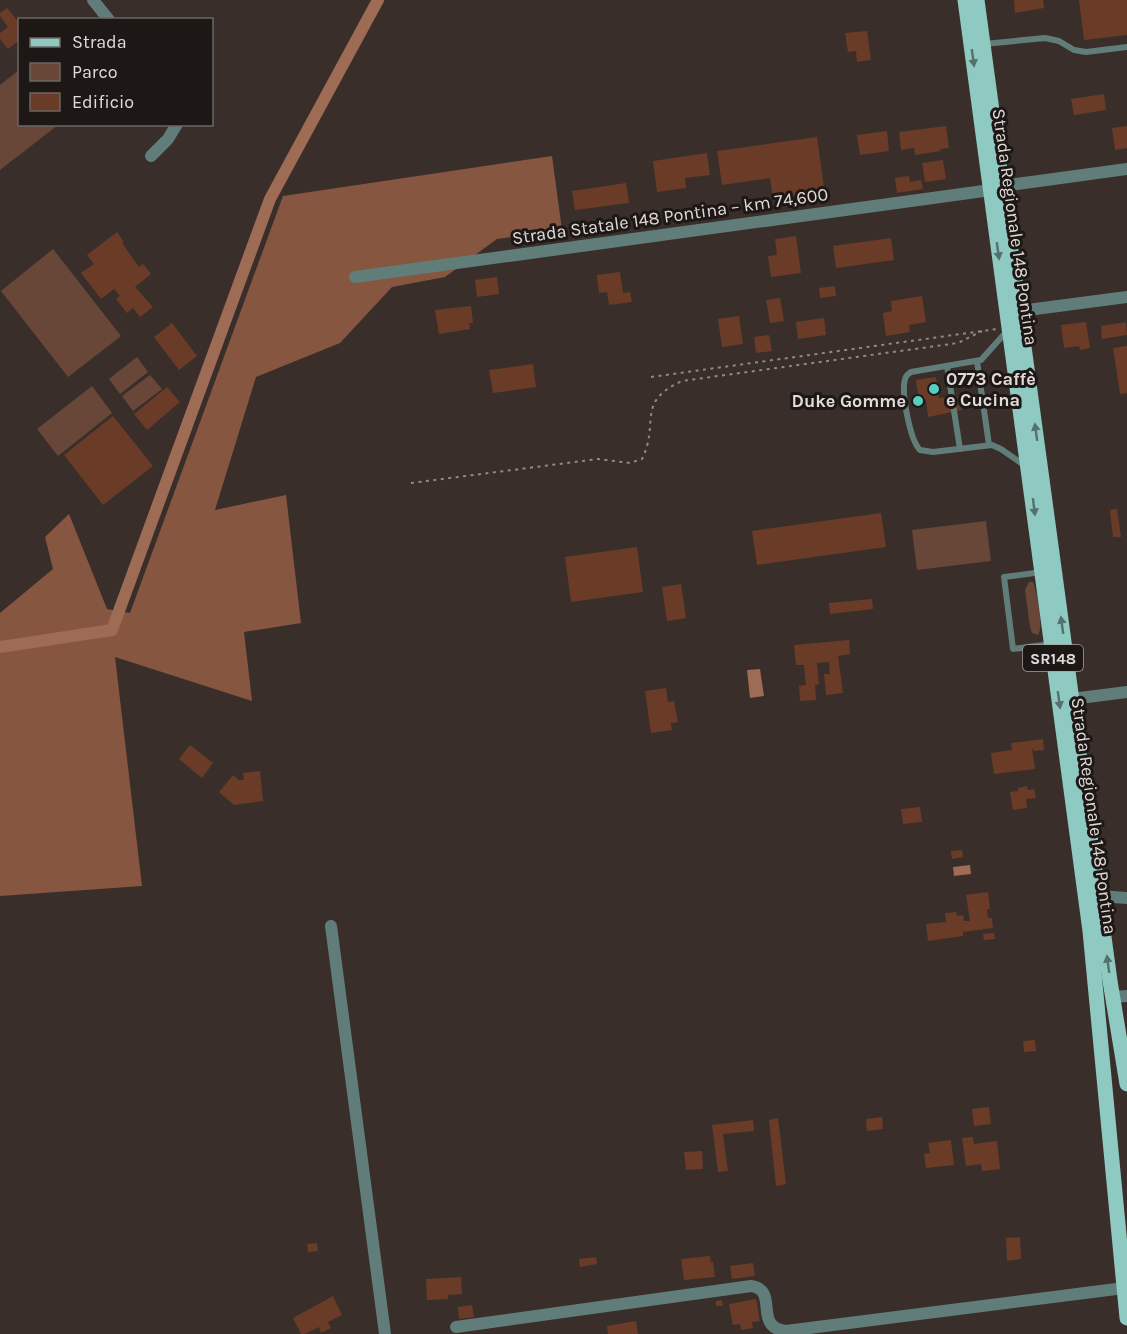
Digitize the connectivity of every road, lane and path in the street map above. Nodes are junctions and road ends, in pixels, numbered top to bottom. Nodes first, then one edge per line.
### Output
1 (93, 0) edge
2 (965, 0) edge
3 (977, 0) edge
4 (107, 18) edge
5 (983, 45) junction
6 (1127, 47) edge
7 (176, 126) edge
8 (150, 156) dead end
9 (1127, 168) edge
10 (997, 188) junction
11 (355, 277) dead end
12 (1127, 297) edge
13 (1020, 311) junction
14 (1009, 328) junction
15 (982, 331) junction
16 (977, 361) junction
17 (948, 366) junction
18 (651, 377) dead end
19 (989, 445) junction
20 (960, 449) junction
21 (1029, 469) junction
22 (411, 483) dead end
23 (1042, 572) junction
24 (1051, 644) junction
25 (1127, 692) edge
26 (1072, 699) junction
27 (1099, 896) junction
28 (1127, 898) edge
29 (331, 926) dead end
30 (1120, 996) edge
31 (1127, 1084) edge
32 (1124, 1288) junction
33 (1127, 1318) edge
34 (456, 1327) dead end
35 (384, 1334) edge

1 - 4 street
2 -> 10 main road, Strada Regionale 148 Pontina / SR148
3 - 5 main road, Strada Regionale 148 Pontina / SR148
5 - 6 lane
5 - 10 main road, Strada Regionale 148 Pontina / SR148
7 - 8 street
9 - 10 street, Strada Statale 148 Pontina – km 74,600
10 - 11 street, Strada Statale 148 Pontina – km 74,600
10 - 13 main road, Strada Regionale 148 Pontina / SR148
10 -> 14 main road, Strada Regionale 148 Pontina / SR148
12 - 13 street
26 -> 13 main road, Strada Regionale 148 Pontina / SR148
14 - 15 path
14 - 16 lane
14 - 21 main road, Strada Regionale 148 Pontina / SR148
15 - 18 path
15 - 22 path
16 - 17 lane
16 - 19 lane
17 - 20 lane
17 - 20 lane
19 - 20 lane
19 - 21 lane
21 -> 23 main road, Strada Regionale 148 Pontina / SR148
23 - 24 main road, Strada Regionale 148 Pontina / SR148
23 - 24 lane
24 -> 32 main road, Strada Regionale 148 Pontina / SR148
25 - 26 street
26 - 27 main road, Strada Regionale 148 Pontina / SR148
27 - 28 street
30 -> 27 main road, Strada Regionale 148 Pontina / SR148
29 - 35 street
30 - 31 main road, Strada Regionale 148 Pontina / SR148
32 - 33 main road, Strada Regionale 148 Pontina / SR148
32 - 34 street

